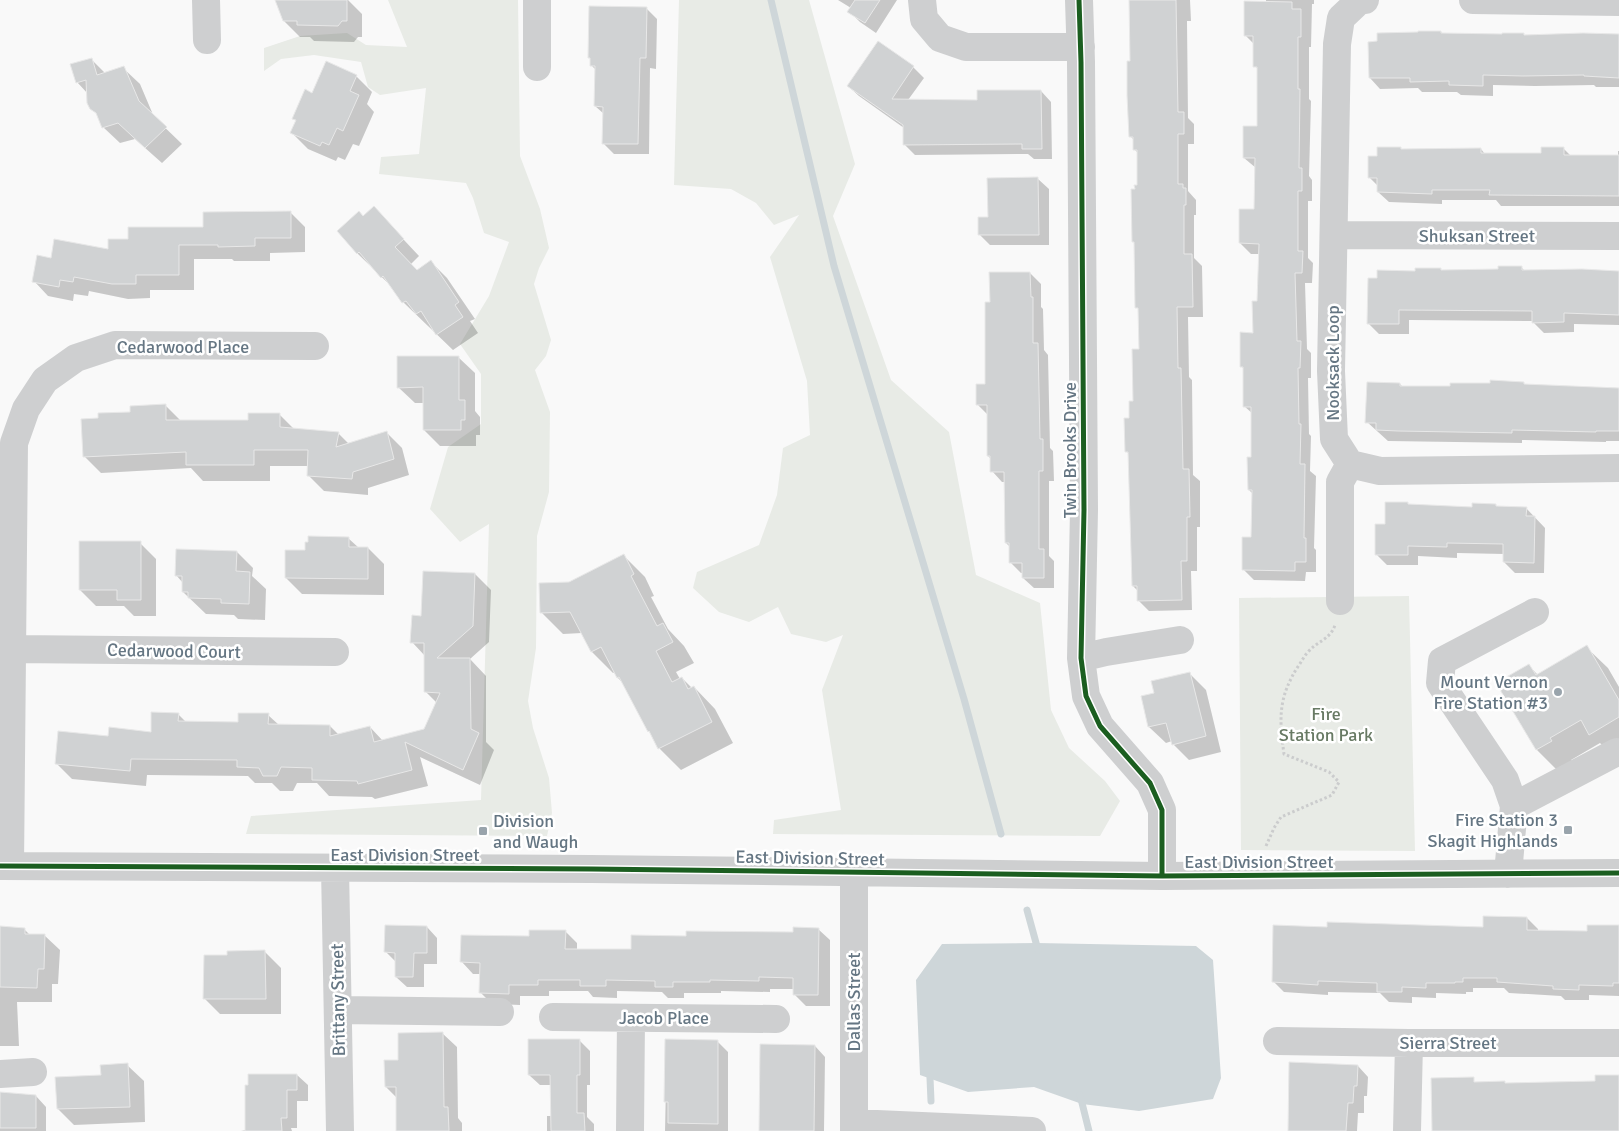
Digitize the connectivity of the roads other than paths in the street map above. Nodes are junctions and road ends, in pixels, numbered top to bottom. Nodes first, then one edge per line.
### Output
1 (206, 0) edge
2 (537, 0) edge
3 (922, 0) edge
4 (1079, 0) edge
5 (1361, 0) edge
6 (1473, 0) edge
7 (1619, 2) edge
8 (207, 40) dead end
9 (1081, 47) junction
10 (537, 68) dead end
11 (1334, 235) junction
12 (1619, 236) edge
13 (314, 346) dead end
14 (1350, 464) junction
15 (1619, 468) edge
16 (1340, 601) road end
17 (1535, 612) dead end
18 (1180, 640) dead end
19 (13, 649) junction
20 (334, 652) dead end
21 (1081, 658) junction
22 (1616, 749) edge
23 (1514, 806) junction
24 (5, 866) edge
25 (335, 868) junction
26 (854, 872) junction
27 (1619, 873) edge
28 (1508, 874) junction
29 (1162, 876) junction
30 (338, 1010) junction
31 (500, 1012) dead end
32 (553, 1017) dead end
33 (631, 1018) junction
34 (776, 1019) dead end
35 (1277, 1041) dead end
36 (1409, 1043) junction
37 (1619, 1043) edge
38 (33, 1072) dead end
39 (0, 1074) edge
40 (854, 1127) edge
41 (340, 1131) edge
42 (630, 1131) edge
43 (1032, 1131) edge
44 (1407, 1131) edge

1 - 8 street
2 - 10 street
3 - 9 street
4 - 9 street, Twin Brooks Drive
5 - 11 street, Nooksack Loop
6 - 7 street
9 - 21 street, Twin Brooks Drive
11 - 12 street, Shuksan Street
11 - 14 street, Nooksack Loop
13 - 19 street, Cedarwood Place
14 - 15 street
14 - 16 street
17 - 23 street
18 - 21 street
19 - 20 street, Cedarwood Court
19 - 24 street, Cedarwood Place
21 - 29 street, Twin Brooks Drive
22 - 23 street
23 - 28 street
24 - 25 street, East Division Street
25 - 26 street, East Division Street
25 - 30 street, Brittany Street
26 - 29 street, East Division Street
26 - 40 street, Dallas Street
27 - 28 street, East Division Street
28 - 29 street, East Division Street
30 - 31 street
30 - 41 street, Brittany Street
32 - 33 street, Jacob Place
33 - 34 street, Jacob Place
33 - 42 street
35 - 36 street, Sierra Street
36 - 37 street, Sierra Street
36 - 44 street
38 - 39 street
40 - 43 street

